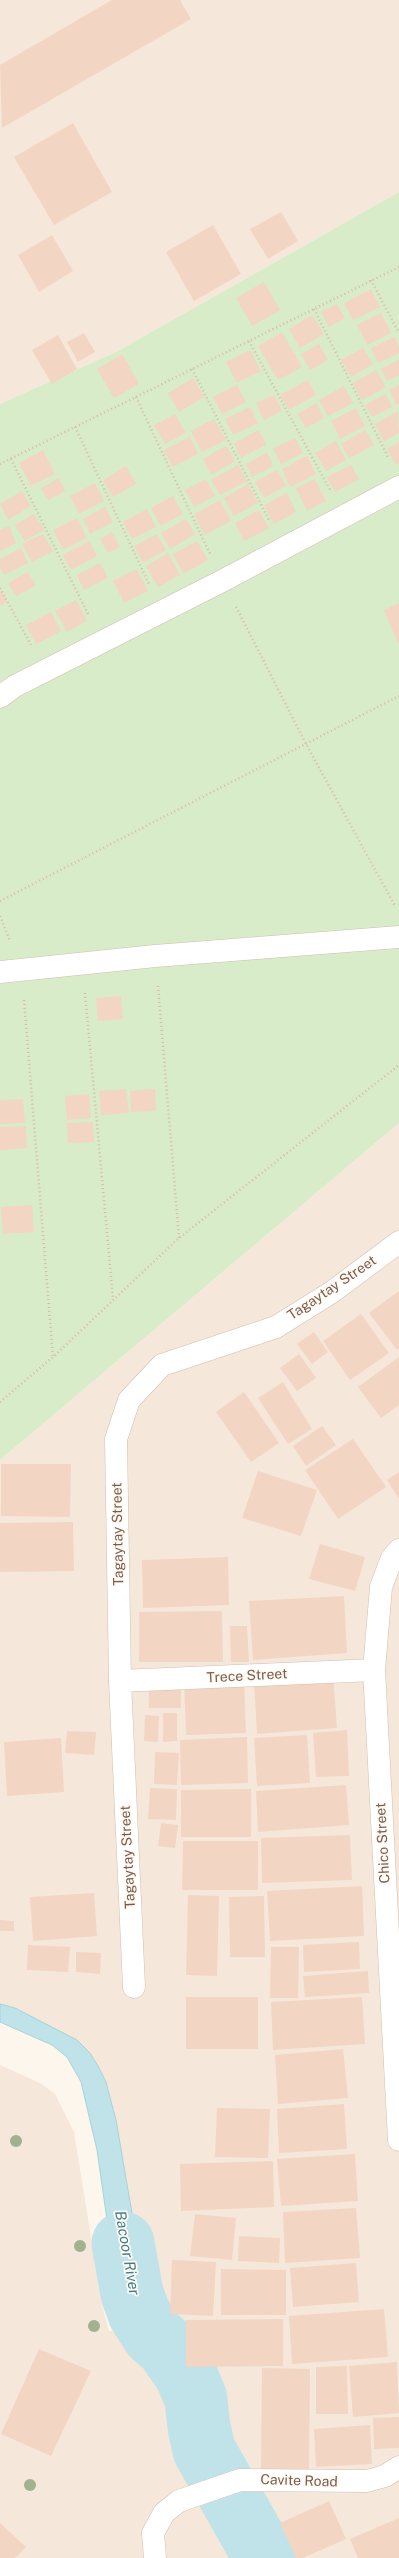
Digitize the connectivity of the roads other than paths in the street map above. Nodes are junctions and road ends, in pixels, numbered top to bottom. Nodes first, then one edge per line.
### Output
1 (399, 488) edge
2 (0, 697) edge
3 (399, 937) edge
4 (0, 972) edge
5 (399, 1242) edge
6 (399, 1550) edge
7 (374, 1670) junction
8 (120, 1682) junction
9 (134, 1987) dead end
10 (399, 2140) edge
11 (399, 2468) edge
12 (155, 2558) edge

1 - 2 street
3 - 4 street
5 - 8 street, Tagaytay Street
6 - 7 street, Chico Street
7 - 8 street, Trece Street
7 - 10 street, Chico Street
8 - 9 street, Tagaytay Street
11 - 12 street, Cavite Road

